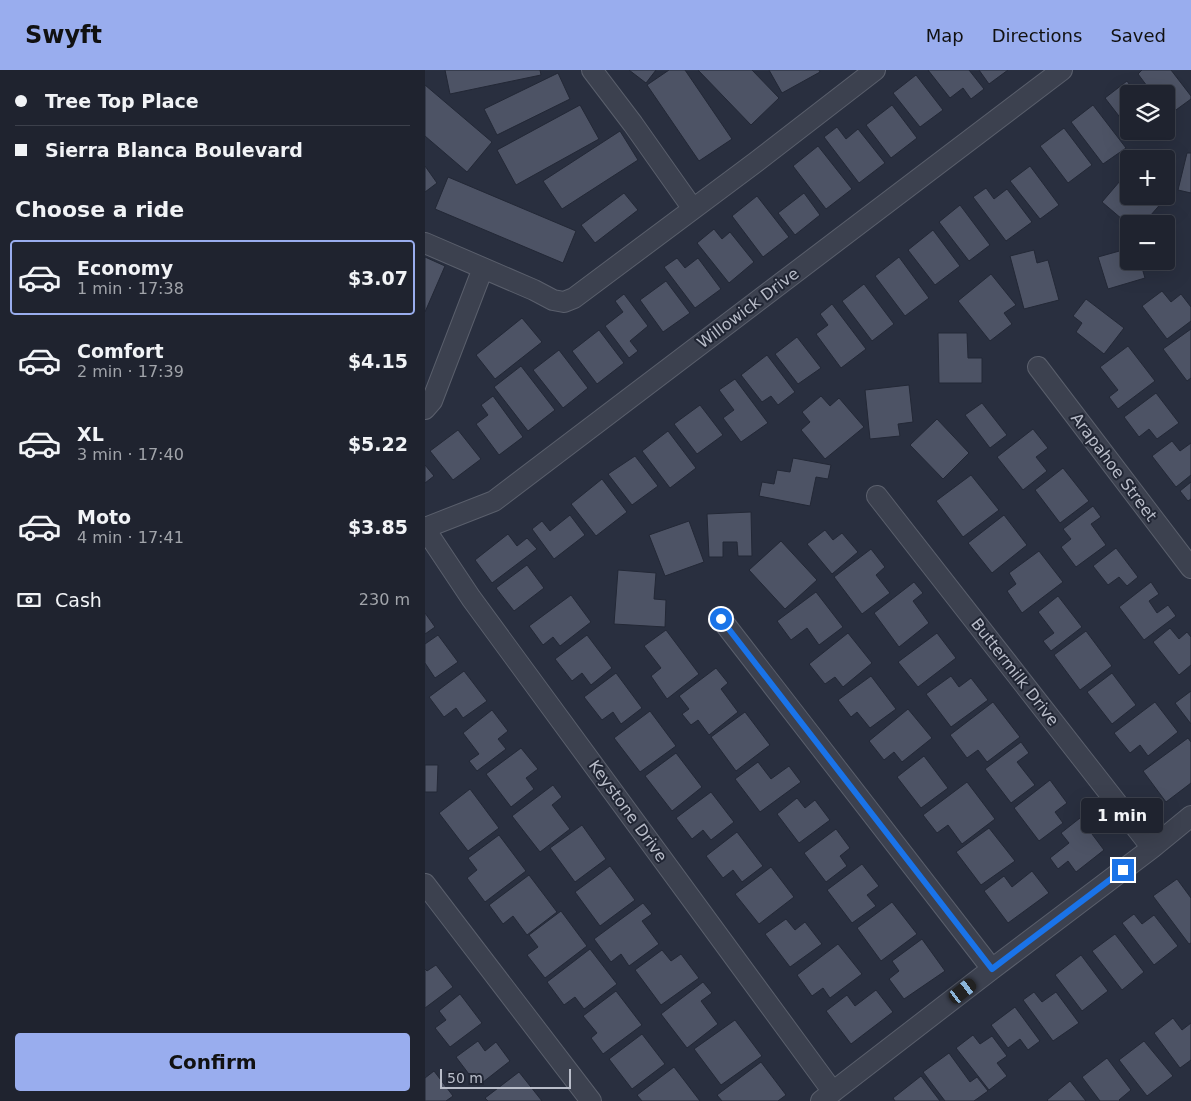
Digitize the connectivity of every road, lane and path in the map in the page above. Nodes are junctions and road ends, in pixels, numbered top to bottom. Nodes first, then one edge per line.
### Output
1 (592, 70) edge
2 (875, 70) edge
3 (1062, 70) edge
4 (693, 209) junction
5 (425, 243) edge
6 (483, 268) junction
7 (1038, 366) dead end
8 (425, 409) edge
9 (877, 496) dead end
10 (425, 528) edge
11 (1191, 568) edge
12 (721, 619) dead end
13 (1191, 816) edge
14 (1152, 848) junction
15 (425, 884) edge
16 (992, 969) junction
17 (827, 1096) edge
18 (591, 1101) edge

1 - 4 street
2 - 4 street
3 - 10 street, Willowick Drive
4 - 6 street
5 - 6 street
6 - 8 street
7 - 11 street, Arapahoe Street
9 - 14 street, Buttermilk Drive
10 - 17 street, Keystone Drive
12 - 16 street
13 - 14 street
14 - 16 street
15 - 18 street
16 - 17 street

